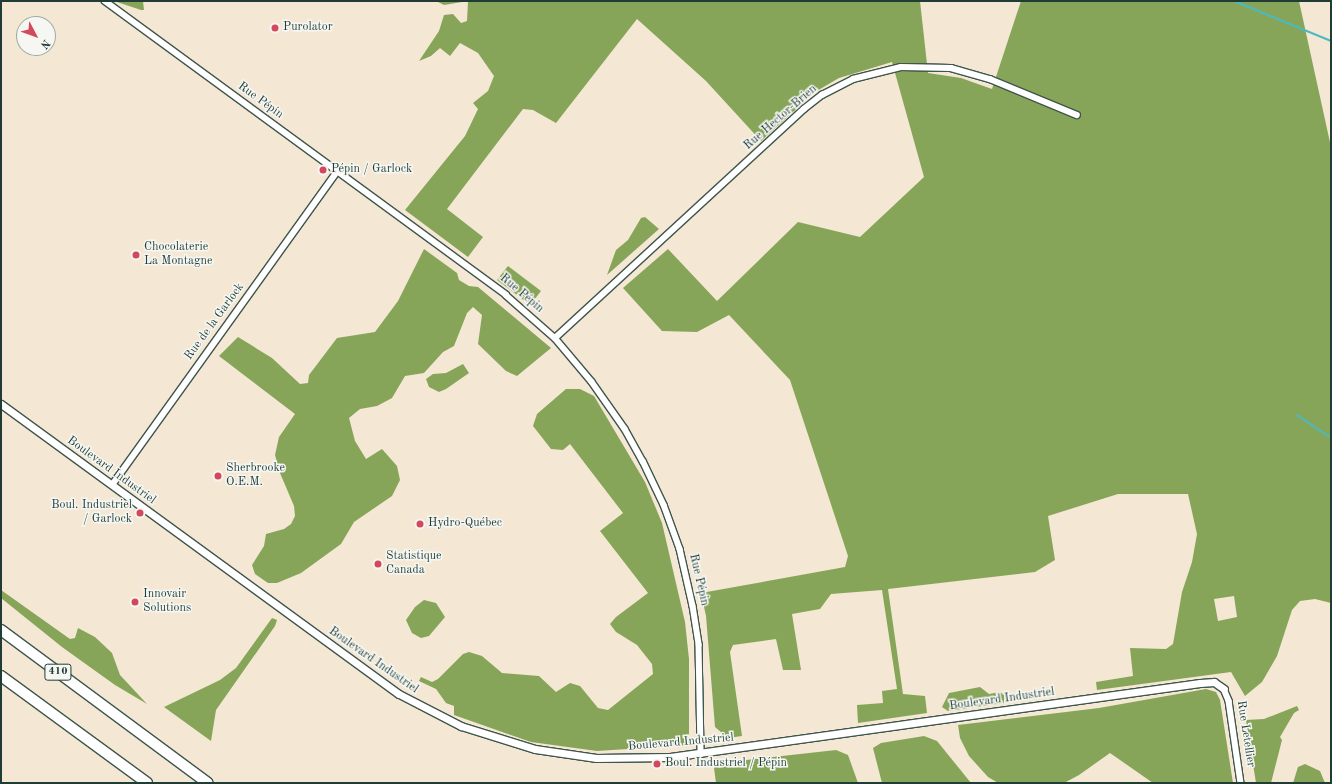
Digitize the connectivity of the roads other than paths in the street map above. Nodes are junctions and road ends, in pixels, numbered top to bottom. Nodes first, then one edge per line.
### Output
1 (105, 1) edge
2 (1077, 116) dead end
3 (337, 172) junction
4 (555, 338) junction
5 (1, 404) edge
6 (112, 485) junction
7 (1, 629) edge
8 (1, 676) edge
9 (1, 684) edge
10 (1224, 689) joint
11 (82, 735) junction
12 (701, 754) junction
13 (147, 783) edge
14 (208, 783) edge
15 (1241, 783) edge

1 - 3 street, Rue Pépin
2 - 4 street, Rue Hector-Brien
3 - 4 street, Rue Pépin
3 - 6 street, Rue de la Garlock
4 - 12 street, Rue Pépin
5 - 6 street, Boulevard Industriel
6 - 12 street, Boulevard Industriel
7 - 14 highway, 410
8 - 11 highway
9 - 11 highway
10 - 12 street, Boulevard Industriel
10 - 15 street, Rue Letellier
11 - 13 highway

